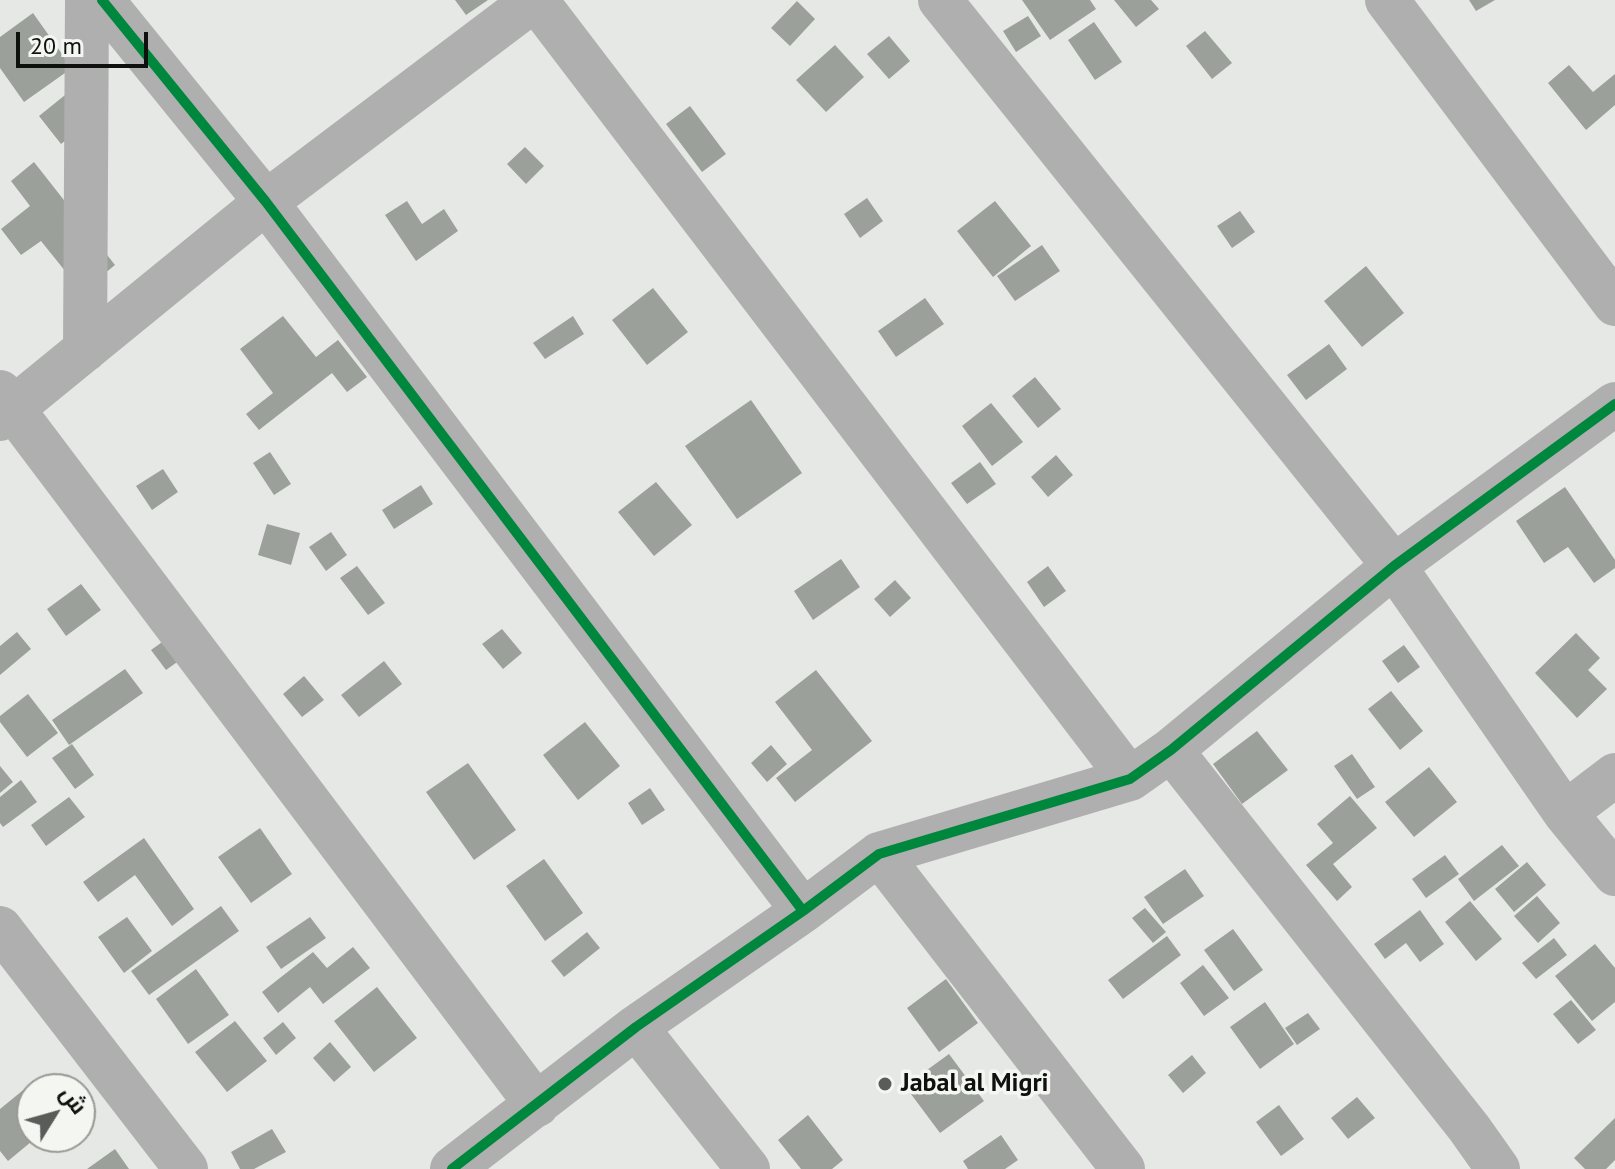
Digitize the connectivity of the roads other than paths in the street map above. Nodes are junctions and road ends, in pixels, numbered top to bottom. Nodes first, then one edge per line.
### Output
1 (87, 0) edge
2 (102, 0) edge
3 (535, 0) edge
4 (940, 0) edge
5 (1387, 0) edge
6 (266, 202) junction
7 (1615, 304) edge
8 (85, 350) junction
9 (1615, 404) edge
10 (4, 406) edge
11 (1394, 566) junction
12 (1171, 750) junction
13 (1615, 775) edge
14 (1130, 779) junction
15 (1565, 813) junction
16 (879, 854) junction
17 (1615, 874) edge
18 (803, 911) junction
19 (0, 928) edge
20 (636, 1027) junction
21 (537, 1105) junction
22 (186, 1169) edge
23 (452, 1169) edge
24 (748, 1169) edge
25 (1123, 1169) edge
26 (1498, 1169) edge

1 - 8 street
2 - 6 street
3 - 6 street
3 - 14 street
4 - 11 street
5 - 7 street
6 - 8 street
6 - 18 street
8 - 10 street
9 - 11 street
10 - 21 street
11 - 12 street
11 - 15 street
12 - 14 street
12 - 26 street
13 - 15 street
14 - 16 street
15 - 17 street
16 - 18 street
16 - 25 street
18 - 20 street
19 - 22 street
20 - 21 street
20 - 24 street
21 - 23 street

